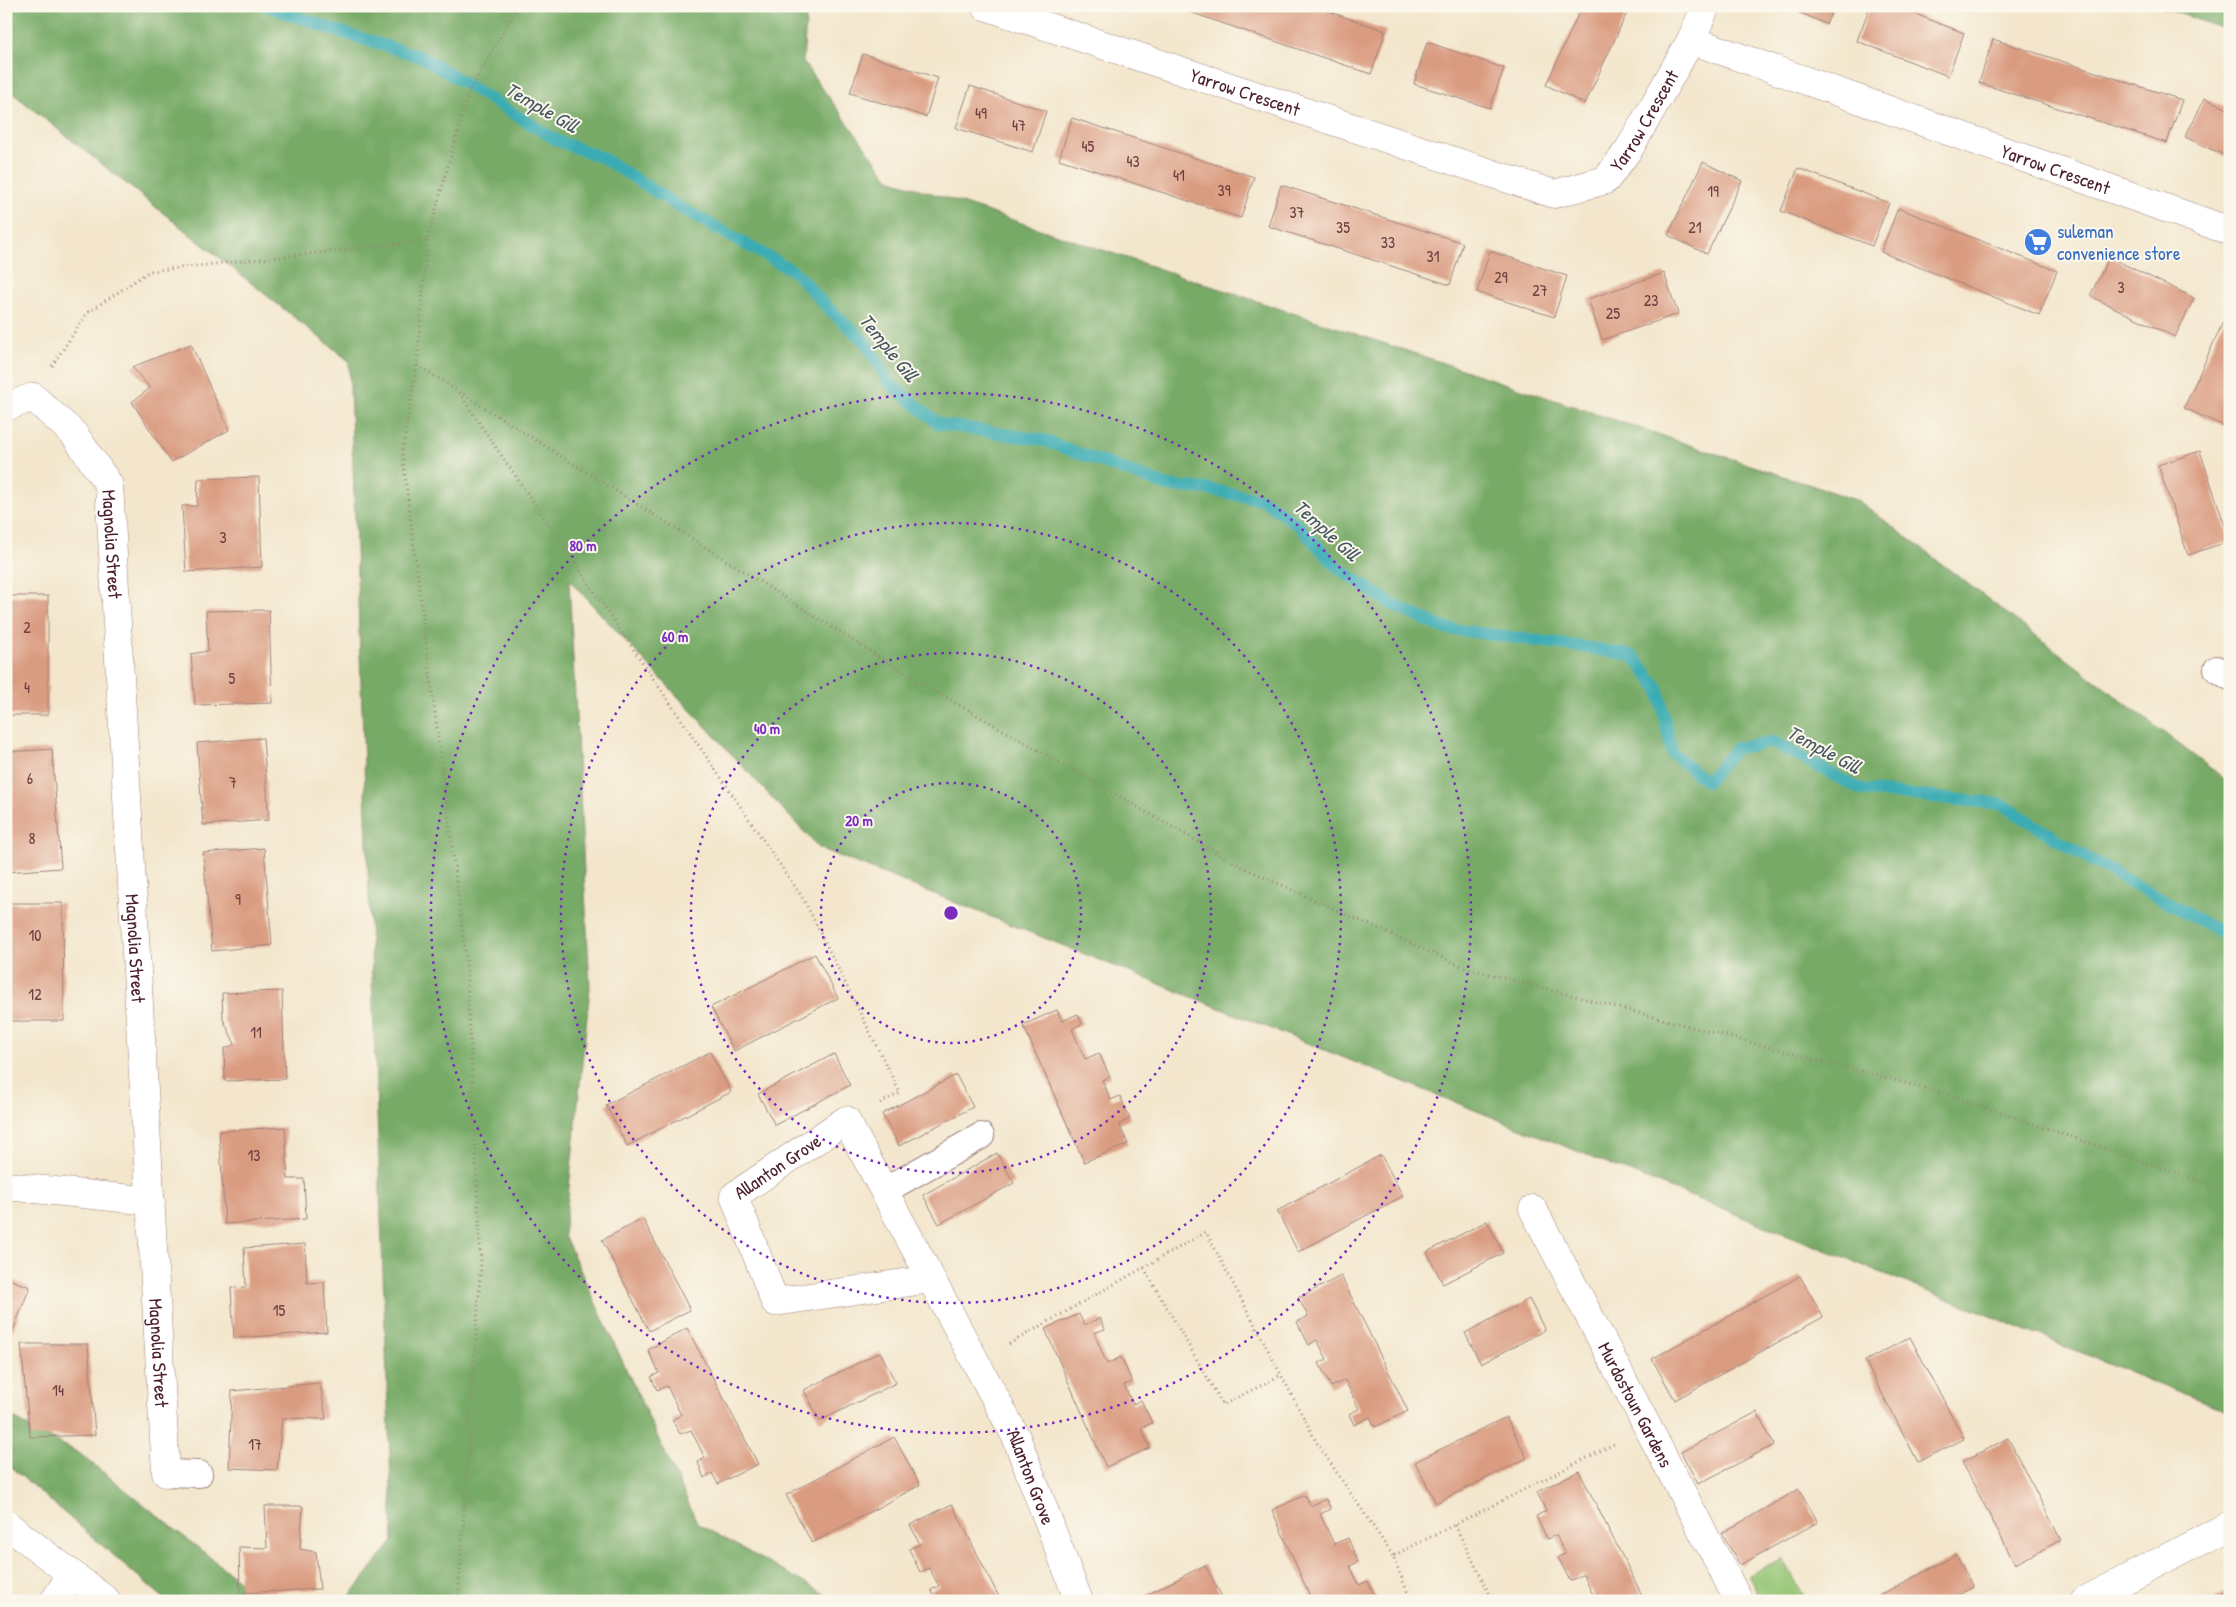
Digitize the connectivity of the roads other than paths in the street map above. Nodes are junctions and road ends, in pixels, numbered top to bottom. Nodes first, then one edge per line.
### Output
1 (984, 6) edge
2 (1706, 6) edge
3 (1691, 40) junction
4 (2230, 231) edge
5 (6, 407) edge
6 (981, 1136) dead end
7 (6, 1186) edge
8 (884, 1191) junction
9 (151, 1200) junction
10 (1533, 1209) dead end
11 (931, 1279) junction
12 (166, 1473) joint
13 (199, 1474) dead end
14 (6, 1524) edge
15 (2230, 1525) edge
16 (72, 1574) junction
17 (54, 1601) edge
18 (107, 1601) edge
19 (1079, 1601) edge
20 (1739, 1601) edge
21 (2084, 1601) edge

1 - 3 street, Yarrow Crescent
2 - 3 street
3 - 4 street, Yarrow Crescent
5 - 9 street, Magnolia Street
6 - 8 lane
7 - 9 street
8 - 11 street, Allanton Grove
8 - 11 street, Allanton Grove
9 - 12 street, Magnolia Street
10 - 20 street, Murdostoun Gardens
11 - 19 street, Allanton Grove
12 - 13 lane
14 - 16 street
15 - 21 street
16 - 17 street
16 - 18 street

